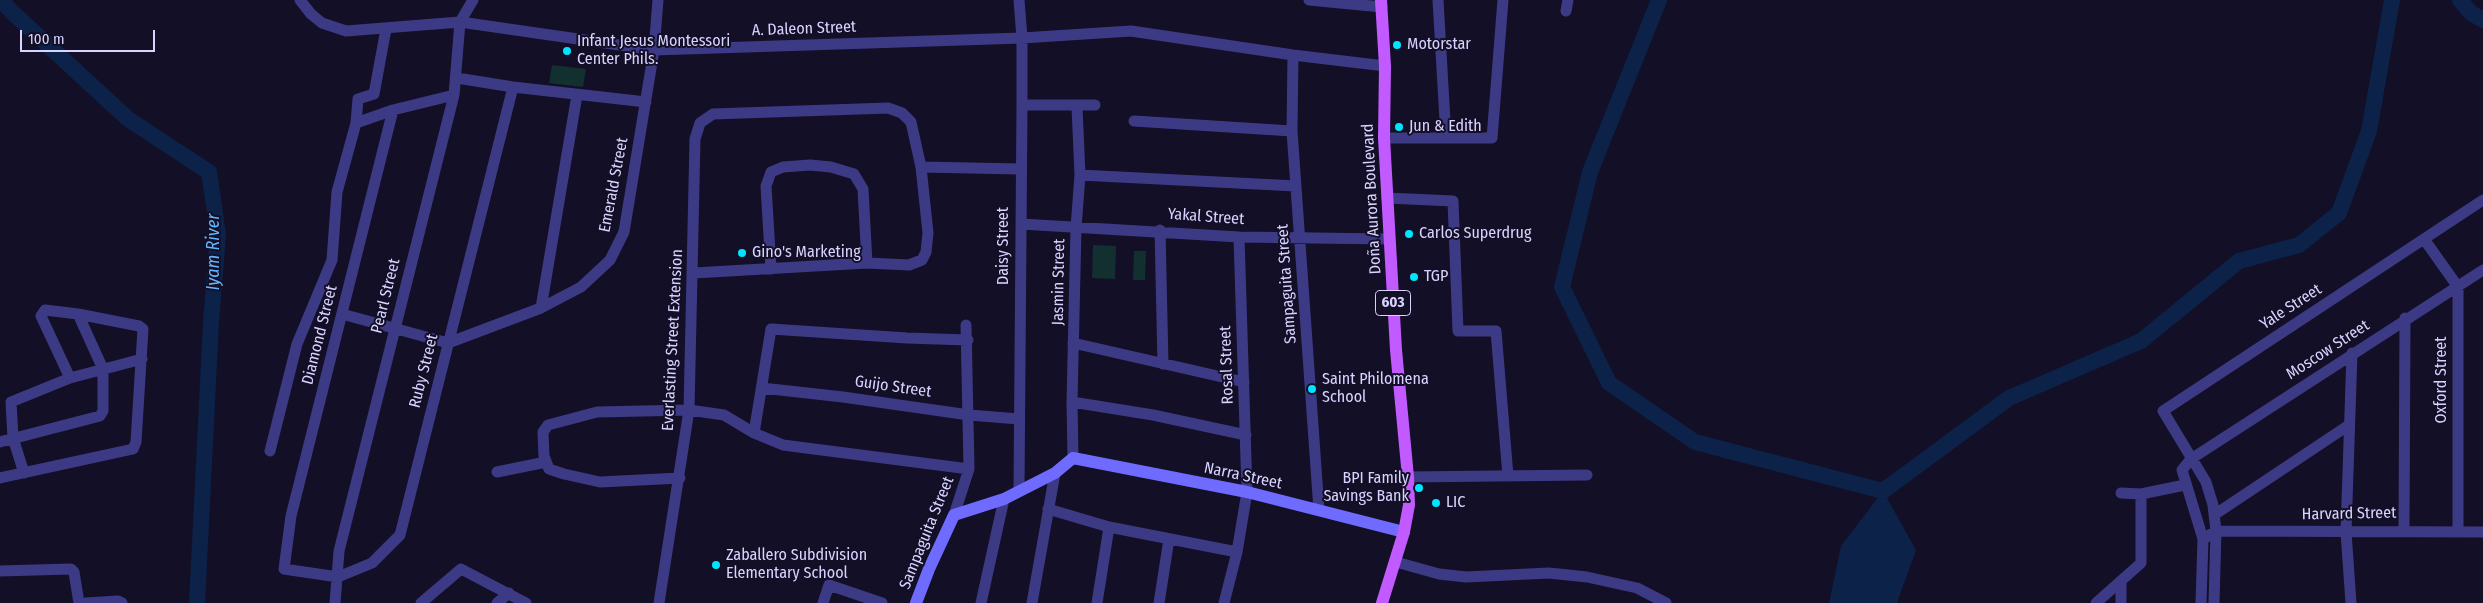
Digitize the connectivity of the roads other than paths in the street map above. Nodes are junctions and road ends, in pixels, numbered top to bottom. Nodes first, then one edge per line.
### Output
1 (300, 0) edge
2 (472, 0) edge
3 (658, 0) edge
4 (1019, 0) edge
5 (1309, 0) edge
6 (1438, 0) edge
7 (1503, 0) edge
8 (1382, 4) edge
9 (460, 22) junction
10 (386, 29) junction
11 (1022, 38) junction
12 (654, 50) junction
13 (1293, 56) junction
14 (1385, 66) junction
15 (457, 78) junction
16 (513, 87) junction
17 (454, 95) junction
18 (577, 95) junction
19 (646, 102) junction
20 (1095, 105) dead end
21 (1022, 106) junction
22 (1077, 107) junction
23 (393, 110) junction
24 (1134, 121) dead end
25 (356, 123) junction
26 (1292, 131) junction
27 (1384, 138) junction
28 (1446, 138) junction
29 (921, 167) junction
30 (1020, 169) junction
31 (1080, 174) junction
32 (1296, 186) junction
33 (1387, 198) junction
34 (2483, 200) edge
35 (1021, 224) junction
36 (1076, 228) junction
37 (1160, 230) junction
38 (1240, 236) junction
39 (1301, 237) junction
40 (1389, 238) junction
41 (2424, 239) junction
42 (867, 264) junction
43 (771, 269) junction
44 (2483, 270) edge
45 (694, 272) junction
46 (2458, 287) junction
47 (542, 308) junction
48 (78, 314) junction
49 (342, 314) junction
50 (2405, 318) junction
51 (966, 324) dead end
52 (395, 329) junction
53 (968, 340) junction
54 (1074, 343) junction
55 (448, 344) junction
56 (2352, 353) junction
57 (142, 358) junction
58 (1163, 364) junction
59 (103, 369) junction
60 (70, 378) junction
61 (1244, 382) junction
62 (762, 388) junction
63 (1072, 402) junction
64 (690, 410) junction
65 (969, 415) junction
66 (1019, 419) junction
67 (2350, 425) junction
68 (754, 433) junction
69 (1246, 435) junction
70 (13, 438) junction
71 (0, 442) edge
72 (270, 450) dead end
73 (1073, 458) junction
74 (2191, 459) junction
75 (546, 462) junction
76 (970, 469) junction
77 (497, 472) dead end
78 (1054, 472) junction
79 (24, 473) junction
80 (1587, 474) dead end
81 (1508, 476) junction
82 (1408, 477) junction
83 (0, 478) edge
84 (680, 478) junction
85 (2185, 485) junction
86 (1019, 491) junction
87 (1247, 492) junction
88 (2121, 493) dead end
89 (2141, 494) junction
90 (1004, 499) junction
91 (1048, 510) junction
92 (1319, 510) junction
93 (954, 515) junction
94 (2214, 515) junction
95 (1110, 527) junction
96 (2404, 530) junction
97 (2216, 531) junction
98 (2458, 531) junction
99 (1404, 532) junction
100 (2346, 532) junction
101 (2483, 532) edge
102 (1169, 539) junction
103 (2203, 539) junction
104 (1237, 552) junction
105 (1396, 562) junction
106 (0, 571) edge
107 (338, 578) junction
108 (2121, 582) junction
109 (509, 593) junction
110 (79, 603) edge
111 (86, 603) edge
112 (122, 603) edge
113 (335, 603) edge
114 (422, 603) edge
115 (497, 603) edge
116 (526, 603) edge
117 (659, 603) edge
118 (822, 603) edge
119 (882, 603) edge
120 (916, 603) edge
121 (981, 603) edge
122 (1032, 603) edge
123 (1097, 603) edge
124 (1159, 603) edge
125 (1224, 603) edge
126 (1382, 603) edge
127 (1666, 603) edge
128 (2096, 603) edge
129 (2121, 603) edge
130 (2201, 603) edge
131 (2214, 603) edge
132 (2351, 603) edge

1 - 10 street, A. Daleon Street
2 - 9 street, Pearl Street
3 - 12 street, Emerald Street
4 - 11 street, Daisy Street
5 - 8 street
6 - 28 street
7 - 28 street
8 - 14 main road, Doña Aurora Boulevard / 603
9 - 10 street, A. Daleon Street
9 - 12 street, A. Daleon Street
9 - 15 street, Pearl Street
10 - 25 street
11 - 12 street, A. Daleon Street
11 - 13 street, A. Daleon Street
11 - 21 street, Daisy Street
12 - 19 street, Emerald Street
13 - 14 street, A. Daleon Street
13 - 26 street, Sampaguita Street
14 - 27 main road, Doña Aurora Boulevard / 603
15 - 16 street
15 - 17 street, Pearl Street
16 - 18 street
16 - 55 street, Ruby Street
17 - 23 street
17 - 52 street, Pearl Street
18 - 19 street
18 - 47 street
19 - 47 street, Emerald Street
20 - 22 street
21 - 22 street
21 - 30 street, Daisy Street
22 - 31 street, Jasmin Street
23 - 25 street
23 - 49 street, Diamond Street
24 - 26 street
25 - 72 street
26 - 32 street, Sampaguita Street
27 - 28 street
27 - 33 main road, Doña Aurora Boulevard / 603
29 - 30 street
29 - 42 street
29 - 45 street, Everlasting Street Extension
30 - 35 street, Daisy Street
31 - 32 street
31 - 36 street, Jasmin Street
32 - 39 street, Sampaguita Street
33 - 40 main road, Doña Aurora Boulevard / 603
33 - 81 street
34 - 41 street, Yale Street
35 - 36 street, Yakal Street
35 - 66 street, Daisy Street
36 - 37 street, Yakal Street
36 - 54 street, Jasmin Street
37 - 38 street, Yakal Street
37 - 58 street
38 - 39 street, Yakal Street
38 - 61 street, Rosal Street
39 - 40 street, Yakal Street
39 - 92 street, Sampaguita Street
40 - 82 main road, Doña Aurora Boulevard / 603
41 - 46 street
41 - 74 street, Yale Street
42 - 43 street
42 - 43 street
43 - 45 street
44 - 46 street, Moscow Street
45 - 64 street, Everlasting Street Extension
46 - 50 street, Moscow Street
46 - 98 street, Oxford Street
47 - 55 street, Emerald Street
48 - 57 street
48 - 59 street
48 - 60 street
49 - 52 street
49 - 107 street, Diamond Street
50 - 56 street, Moscow Street
50 - 96 street
51 - 53 street, Sampaguita Street
52 - 55 street
52 - 107 street, Pearl Street
53 - 62 street
53 - 65 street, Sampaguita Street
54 - 58 street
54 - 63 street, Jasmin Street
55 - 107 street, Ruby Street
56 - 67 street
56 - 74 street, Moscow Street
57 - 59 street
57 - 79 street
58 - 61 street
59 - 60 street
59 - 70 street
60 - 70 street
61 - 69 street, Rosal Street
62 - 65 street, Guijo Street
62 - 68 street
63 - 69 street
63 - 73 street, Jasmin Street
64 - 68 street
64 - 75 street
64 - 84 street, Everlasting Street Extension
65 - 66 street, Guijo Street
65 - 76 street, Sampaguita Street
66 - 86 street, Daisy Street
67 - 94 street
67 - 100 street
68 - 76 street
69 - 87 street, Rosal Street
70 - 71 street
70 - 79 street
73 - 78 street
73 - 87 street, Narra Street
74 - 85 street
74 - 94 street
75 - 77 street
75 - 84 street
76 - 93 street, Sampaguita Street
78 - 86 street
78 - 91 street
79 - 83 street
80 - 81 street
81 - 82 street
82 - 99 main road, Doña Aurora Boulevard / 603
84 - 117 street, Everlasting Street Extension
85 - 89 street
85 - 103 street
86 - 90 street
87 - 92 street, Narra Street
87 - 104 street, Rosal Street
88 - 89 street
89 - 108 street
90 - 93 street
90 - 121 street
91 - 95 street
91 - 122 street
92 - 99 street, Narra Street
93 - 120 street, Sampaguita Street
94 - 97 street
95 - 102 street
95 - 123 street
96 - 98 street, Harvard Street
96 - 100 street, Harvard Street
97 - 100 street, Harvard Street
97 - 103 street
97 - 131 street
98 - 101 street, Harvard Street
99 - 105 main road, Doña Aurora Boulevard / 603
100 - 132 street
102 - 104 street
102 - 124 street
103 - 130 street
104 - 125 street, Rosal Street
105 - 126 main road, Doña Aurora Boulevard / 603
105 - 127 street
106 - 110 street
107 - 113 street, Pearl Street
108 - 128 street
108 - 129 street
109 - 114 street
109 - 115 street
109 - 116 street
111 - 112 street
118 - 119 street

